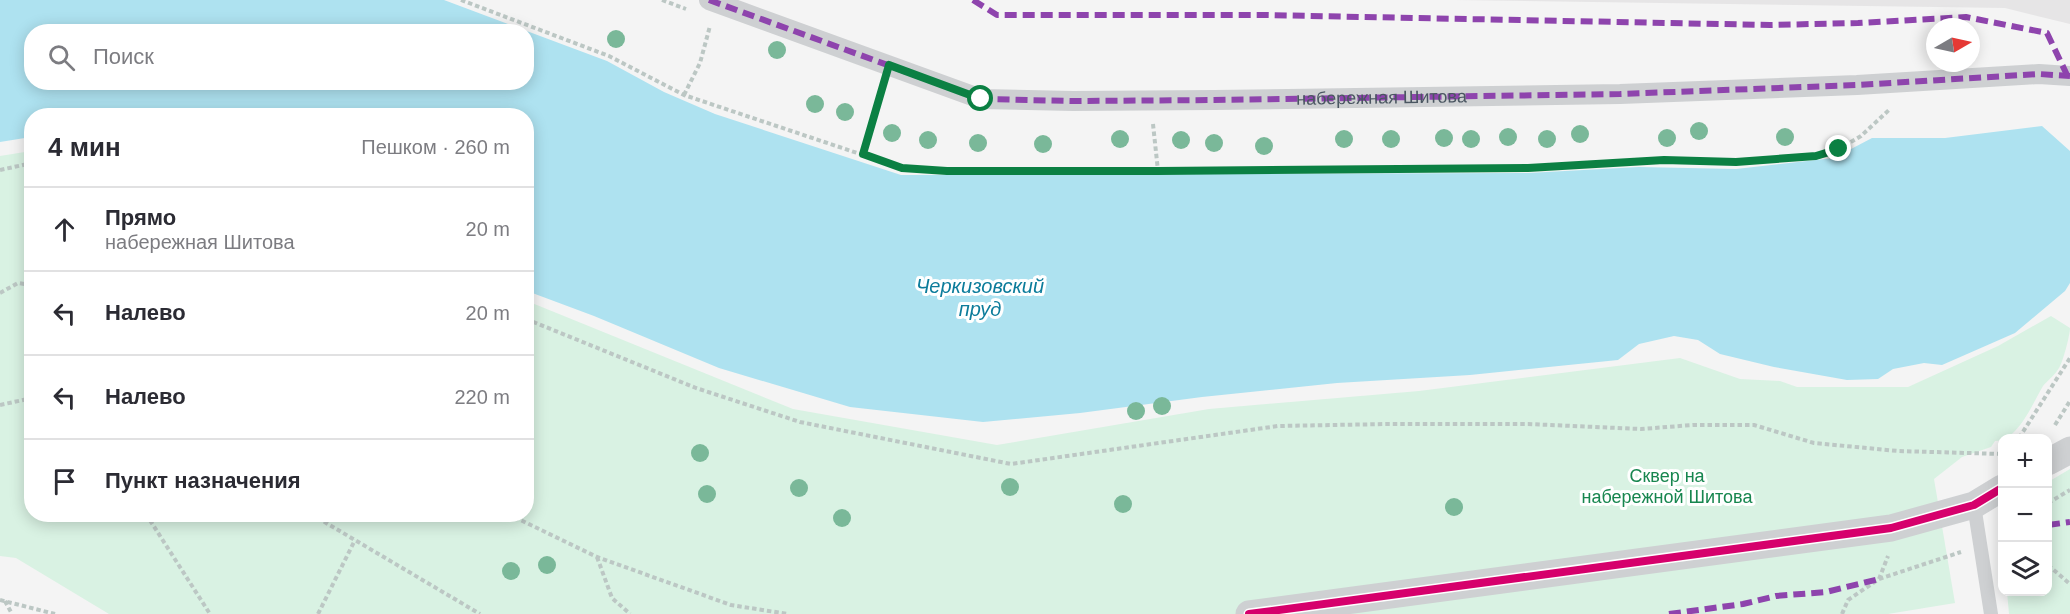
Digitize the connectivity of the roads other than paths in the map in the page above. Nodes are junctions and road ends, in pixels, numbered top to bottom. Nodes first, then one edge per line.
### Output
1 (712, 1) edge
2 (2070, 76) edge
3 (2070, 450) edge
4 (2052, 460) edge
5 (1998, 490) edge
6 (1974, 505) junction
7 (1249, 614) edge
8 (1991, 614) edge

1 - 2 street, набережная Шитова
3 - 4 street
5 - 6 street
6 - 7 street
6 - 8 lane

